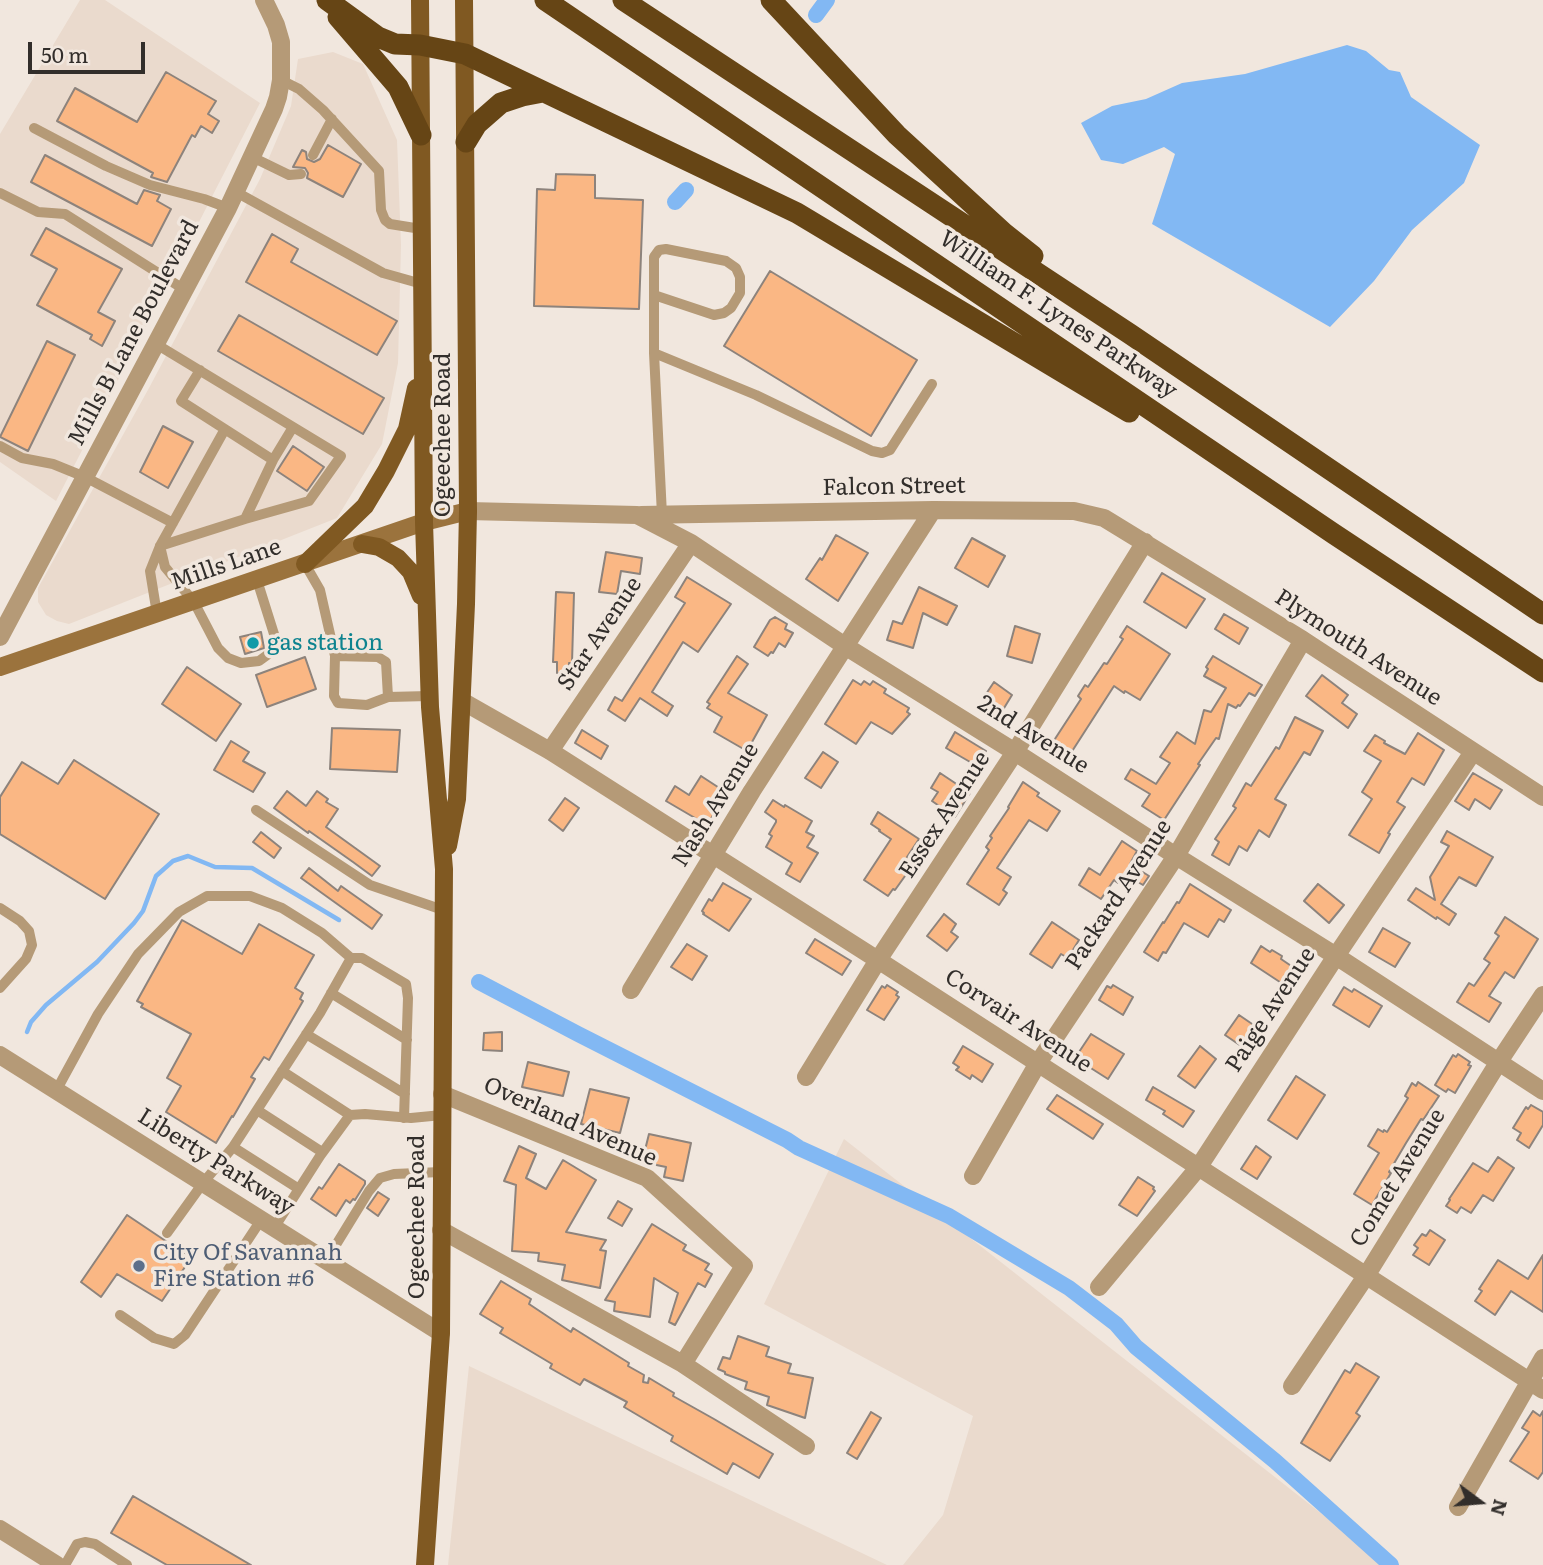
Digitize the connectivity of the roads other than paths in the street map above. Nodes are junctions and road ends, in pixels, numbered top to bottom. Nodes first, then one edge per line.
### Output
1 (264, 0) edge
2 (324, 0) edge
3 (420, 0) edge
4 (464, 0) edge
5 (545, 0) edge
6 (622, 0) edge
7 (771, 0) edge
8 (421, 45) junction
9 (465, 54) junction
10 (281, 80) junction
11 (543, 92) junction
12 (332, 119) junction
13 (34, 128) dead end
14 (421, 135) junction
15 (466, 142) junction
16 (313, 155) dead end
17 (252, 157) junction
18 (301, 174) dead end
19 (0, 193) edge
20 (232, 200) junction
21 (421, 229) junction
22 (422, 284) junction
23 (185, 289) junction
24 (654, 295) junction
25 (1130, 334) junction
26 (156, 344) junction
27 (654, 353) junction
28 (424, 357) junction
29 (200, 370) junction
30 (932, 384) dead end
31 (293, 427) junction
32 (225, 429) junction
33 (0, 446) edge
34 (273, 460) junction
35 (85, 477) junction
36 (933, 510) junction
37 (468, 511) junction
38 (637, 515) junction
39 (662, 515) junction
40 (245, 519) junction
41 (424, 522) junction
42 (173, 523) junction
43 (1334, 534) junction
44 (1145, 542) junction
45 (691, 543) junction
46 (362, 544) junction
47 (160, 546) junction
48 (304, 564) junction
49 (257, 580) junction
50 (194, 602) junction
51 (426, 610) junction
52 (157, 614) junction
53 (1543, 614) edge
54 (0, 637) edge
55 (1303, 640) junction
56 (845, 646) junction
57 (335, 656) junction
58 (0, 667) edge
59 (1543, 672) edge
60 (429, 696) junction
61 (388, 697) junction
62 (462, 701) junction
63 (550, 751) junction
64 (1015, 752) junction
65 (1473, 752) junction
66 (1543, 797) edge
67 (256, 810) dead end
68 (713, 856) junction
69 (1176, 856) junction
70 (444, 869) junction
71 (0, 908) edge
72 (443, 910) junction
73 (1336, 956) junction
74 (351, 958) junction
75 (878, 960) junction
76 (0, 988) edge
77 (631, 990) dead end
78 (331, 993) junction
79 (1543, 995) edge
80 (306, 1034) junction
81 (407, 1040) junction
82 (0, 1055) edge
83 (1038, 1063) junction
84 (1498, 1063) junction
85 (282, 1071) junction
86 (806, 1077) dead end
87 (56, 1091) junction
88 (1543, 1091) edge
89 (405, 1094) junction
90 (442, 1094) junction
91 (257, 1110) junction
92 (350, 1115) junction
93 (442, 1115) junction
94 (404, 1118) junction
95 (233, 1147) junction
96 (323, 1152) junction
97 (1198, 1168) junction
98 (441, 1172) junction
99 (974, 1176) dead end
100 (203, 1183) junction
101 (299, 1189) junction
102 (268, 1224) junction
103 (441, 1230) junction
104 (167, 1233) dead end
105 (321, 1258) junction
106 (1366, 1276) junction
107 (1099, 1287) dead end
108 (120, 1315) dead end
109 (441, 1333) junction
110 (1543, 1358) edge
111 (683, 1364) junction
112 (1292, 1386) dead end
113 (1536, 1386) edge
114 (806, 1446) dead end
115 (1458, 1507) dead end
116 (0, 1529) edge
117 (57, 1565) edge
118 (65, 1565) edge
119 (127, 1565) edge
120 (425, 1565) edge

1 - 10 street, Mills B Lane Boulevard
2 - 8 highway
2 - 14 highway
3 - 8 main road, Ogeechee Road
4 - 9 main road, Ogeechee Road
5 - 43 highway, William F. Lynes Parkway
6 - 25 highway, William F. Lynes Parkway
7 - 25 highway
8 - 9 highway
8 - 14 main road, Ogeechee Road
9 - 11 highway
9 - 15 main road, Ogeechee Road
10 - 12 lane
10 - 17 street, Mills B Lane Boulevard
11 - 15 highway
11 - 43 highway
12 - 16 lane
12 - 21 lane
13 - 20 lane
14 - 21 main road, Ogeechee Road
15 - 37 main road, Ogeechee Road
17 - 18 lane
17 - 20 street, Mills B Lane Boulevard
19 - 23 lane
20 - 22 lane
20 - 23 street, Mills B Lane Boulevard
21 - 22 main road, Ogeechee Road
22 - 28 main road, Ogeechee Road
23 - 26 street, Mills B Lane Boulevard
24 - 24 lane
24 - 27 lane
25 - 53 highway, William F. Lynes Parkway
26 - 29 lane
26 - 35 street, Mills B Lane Boulevard
27 - 30 lane
27 - 39 lane
28 - 41 main road, Ogeechee Road
28 - 48 main road
29 - 31 lane
29 - 32 lane
31 - 34 lane
31 - 40 lane
32 - 34 lane
32 - 42 lane
33 - 35 lane
34 - 40 lane
35 - 42 lane
35 - 54 street, Mills B Lane Boulevard
36 - 39 street, Falcon Street
36 - 44 street, Falcon Street
36 - 56 street, Nash Avenue
37 - 38 street, 2nd Avenue
37 - 41 main road, Mills Lane
37 - 62 main road, Ogeechee Road
38 - 39 street, Falcon Street
38 - 45 street, 2nd Avenue
40 - 47 lane
41 - 46 main road, Mills Lane
41 - 51 main road, Ogeechee Road
42 - 47 lane
43 - 59 highway, William F. Lynes Parkway
44 - 55 street, Plymouth Avenue
44 - 64 street, Essex Avenue
45 - 56 street, 2nd Avenue
45 - 63 street, Star Avenue
46 - 48 main road, Mills Lane
46 - 51 main road
47 - 50 lane
47 - 52 lane
48 - 49 main road, Mills Lane
48 - 57 lane
49 - 50 main road, Mills Lane
49 - 50 lane
50 - 52 main road, Mills Lane
51 - 60 main road, Ogeechee Road
52 - 58 main road, Mills Lane
55 - 65 street, Plymouth Avenue
55 - 69 street, Packard Avenue
56 - 64 street, 2nd Avenue
56 - 68 street, Nash Avenue
57 - 61 lane
57 - 61 lane
60 - 61 lane
60 - 70 main road, Ogeechee Road
62 - 63 street, Corvair Avenue
62 - 70 main road, Ogeechee Road
63 - 68 street, Corvair Avenue
64 - 69 street, 2nd Avenue
64 - 75 street, Essex Avenue
65 - 66 street, Plymouth Avenue
65 - 73 street, Paige Avenue
67 - 72 lane
68 - 75 street, Corvair Avenue
68 - 77 street, Nash Avenue
69 - 73 street, 2nd Avenue
69 - 83 street, Packard Avenue
70 - 72 main road, Ogeechee Road
71 - 76 lane
72 - 90 main road, Ogeechee Road
73 - 84 street, 2nd Avenue
73 - 97 street, Paige Avenue
74 - 78 lane
74 - 81 lane
74 - 87 lane
75 - 83 street, Corvair Avenue
75 - 86 street, Essex Avenue
78 - 80 lane
78 - 81 lane
79 - 84 street, Comet Avenue
80 - 85 lane
80 - 89 lane
81 - 89 lane
82 - 87 street, Liberty Parkway
83 - 97 street, Corvair Avenue
83 - 99 street, Packard Avenue
84 - 88 street, 2nd Avenue
84 - 106 street, Comet Avenue
85 - 91 lane
85 - 92 lane
87 - 100 street, Liberty Parkway
89 - 94 lane
90 - 93 main road, Ogeechee Road
90 - 111 street, Overland Avenue
91 - 95 lane
91 - 96 lane
92 - 94 lane
92 - 96 lane
93 - 94 lane
93 - 98 main road, Ogeechee Road
95 - 100 lane
95 - 101 lane
96 - 101 lane
97 - 106 street, Corvair Avenue
97 - 107 street, Paige Avenue
98 - 103 main road, Ogeechee Road
98 - 105 lane
100 - 102 street, Liberty Parkway
100 - 104 lane
101 - 102 lane
102 - 105 street, Liberty Parkway
102 - 108 lane
103 - 109 main road, Ogeechee Road
103 - 111 street
105 - 109 street, Liberty Parkway
106 - 112 street, Comet Avenue
106 - 113 street, Corvair Avenue
109 - 120 main road, Ogeechee Road
110 - 113 street
111 - 114 street
113 - 115 street
116 - 117 street
118 - 119 lane

